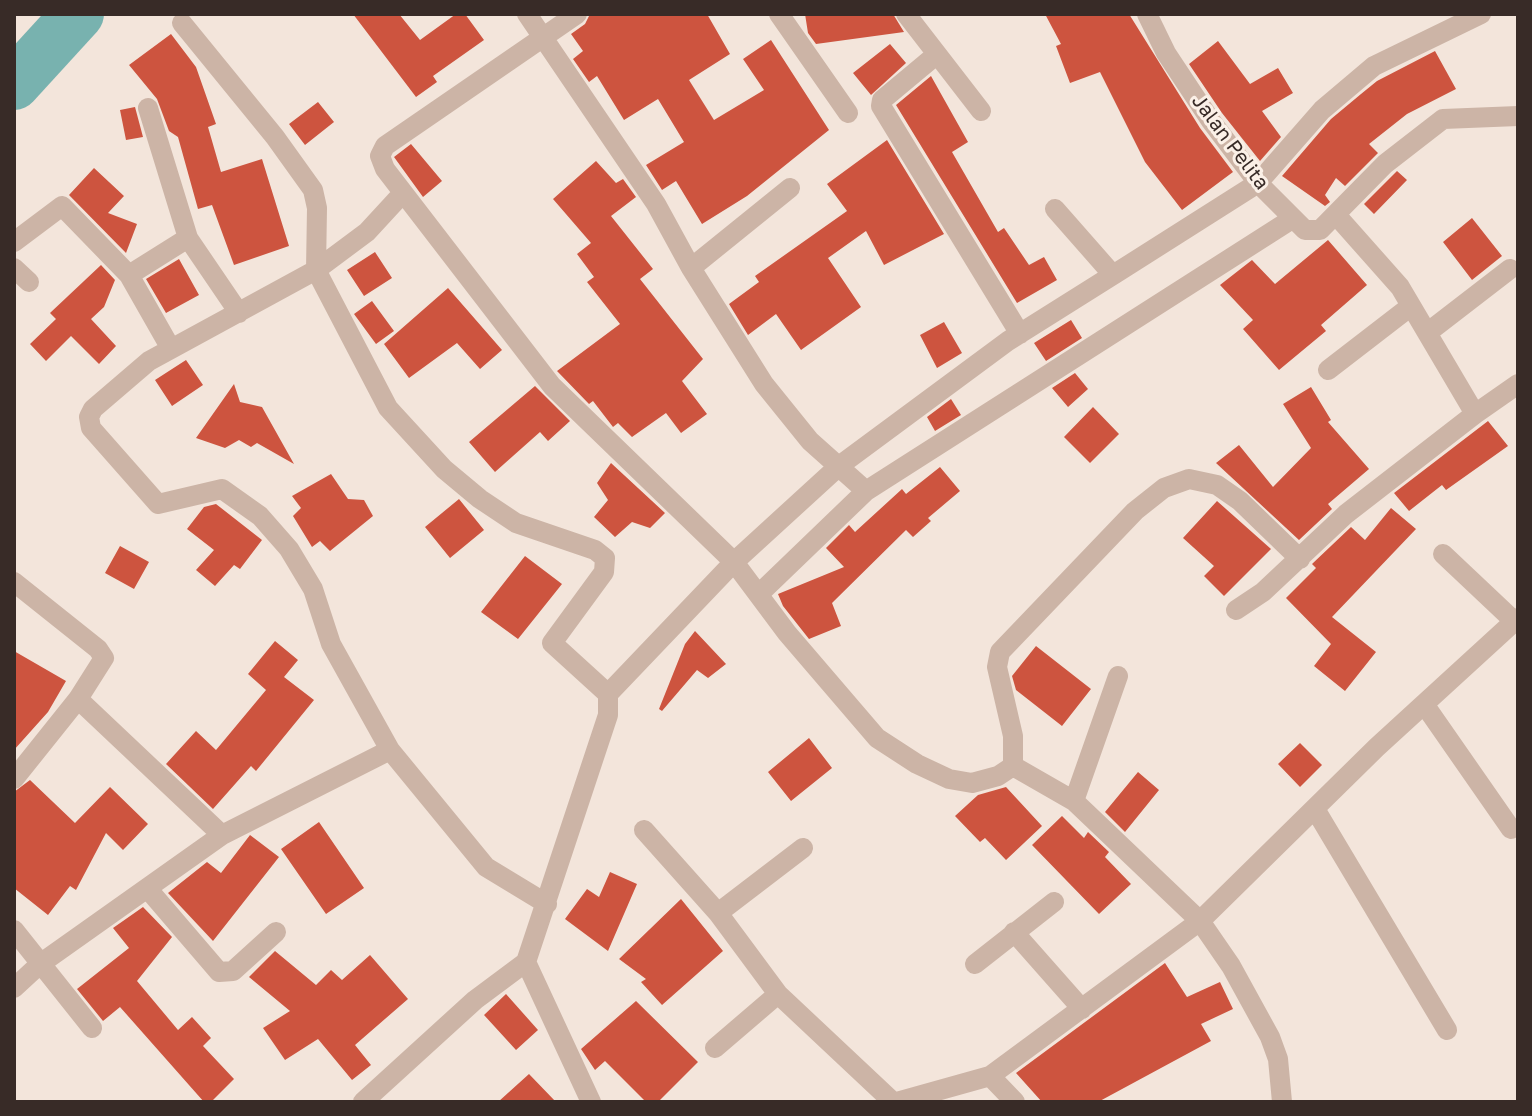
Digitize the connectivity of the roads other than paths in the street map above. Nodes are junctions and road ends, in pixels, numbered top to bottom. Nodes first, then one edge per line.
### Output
1 (527, 14) edge
2 (577, 14) edge
3 (779, 14) edge
4 (906, 14) edge
5 (1147, 14) edge
6 (1481, 14) edge
7 (182, 23) dead end
8 (545, 37) junction
9 (936, 55) junction
10 (148, 108) dead end
11 (981, 111) dead end
12 (848, 113) dead end
13 (1518, 116) edge
14 (1258, 183) junction
15 (790, 188) dead end
16 (402, 194) junction
17 (1055, 209) dead end
18 (1337, 216) junction
19 (1292, 219) junction
20 (188, 238) junction
21 (14, 242) edge
22 (691, 268) junction
23 (1510, 269) dead end
24 (316, 270) junction
25 (129, 275) junction
26 (1113, 275) junction
27 (1411, 306) junction
28 (239, 313) junction
29 (1427, 333) junction
30 (1020, 334) junction
31 (170, 347) junction
32 (1328, 370) dead end
33 (1518, 384) edge
34 (1475, 414) junction
35 (839, 466) junction
36 (866, 491) junction
37 (1443, 554) dead end
38 (1300, 559) junction
39 (734, 562) junction
40 (14, 582) edge
41 (759, 594) junction
42 (1236, 610) dead end
43 (1516, 620) edge
44 (1118, 676) dead end
45 (608, 694) junction
46 (78, 699) junction
47 (1424, 704) junction
48 (390, 750) junction
49 (1013, 766) junction
50 (14, 779) edge
51 (1074, 801) junction
52 (1315, 809) junction
53 (1511, 829) dead end
54 (644, 830) dead end
55 (222, 835) junction
56 (803, 848) dead end
57 (147, 888) junction
58 (1054, 902) dead end
59 (547, 904) junction
60 (718, 913) junction
61 (1200, 921) junction
62 (14, 930) edge
63 (276, 932) dead end
64 (1014, 932) junction
65 (526, 962) junction
66 (40, 964) junction
67 (975, 964) dead end
68 (14, 988) edge
69 (778, 994) junction
70 (1082, 1009) junction
71 (92, 1028) dead end
72 (1447, 1030) dead end
73 (715, 1048) dead end
74 (990, 1076) junction
75 (363, 1102) edge
76 (591, 1102) edge
77 (895, 1102) edge
78 (1015, 1102) edge
79 (1282, 1102) edge

1 - 8 street
2 - 8 street
3 - 12 street
4 - 9 street
5 - 14 street, Jalan Pelita
6 - 14 street
7 - 24 street
8 - 16 street
8 - 22 street
9 - 11 street
9 - 30 street
10 - 20 street
13 - 18 street
14 - 19 street, Jalan Pelita
14 - 26 street
15 - 22 street
16 - 24 street
16 - 39 street
17 - 26 street
18 - 19 street
18 - 27 street
19 - 36 street
20 - 25 street
20 - 28 street
21 - 25 street
22 - 35 street
23 - 29 street
24 - 28 street
24 - 45 street
25 - 31 street
26 - 30 street
27 - 29 street
27 - 32 street
28 - 31 street
29 - 34 street
30 - 35 street
31 - 48 street
33 - 34 street
34 - 38 street
35 - 36 street
35 - 39 street
36 - 41 street
37 - 43 street
38 - 42 street
38 - 49 street
39 - 41 street
39 - 45 street
40 - 46 street
41 - 49 street
43 - 47 street
44 - 51 street
45 - 59 street
46 - 50 street
46 - 55 street
47 - 52 street
47 - 53 street
48 - 55 street
48 - 59 street
49 - 51 street
51 - 61 street
52 - 61 street
52 - 72 street
54 - 60 street
55 - 57 street
56 - 60 street
57 - 63 street
57 - 66 street
58 - 64 street
59 - 65 street
60 - 69 street
61 - 70 street
61 - 79 street
62 - 66 street
64 - 67 street
64 - 70 street
65 - 75 street
65 - 76 street
66 - 68 street
66 - 71 street
69 - 73 street
69 - 77 street
70 - 74 street
74 - 77 street
74 - 78 street

